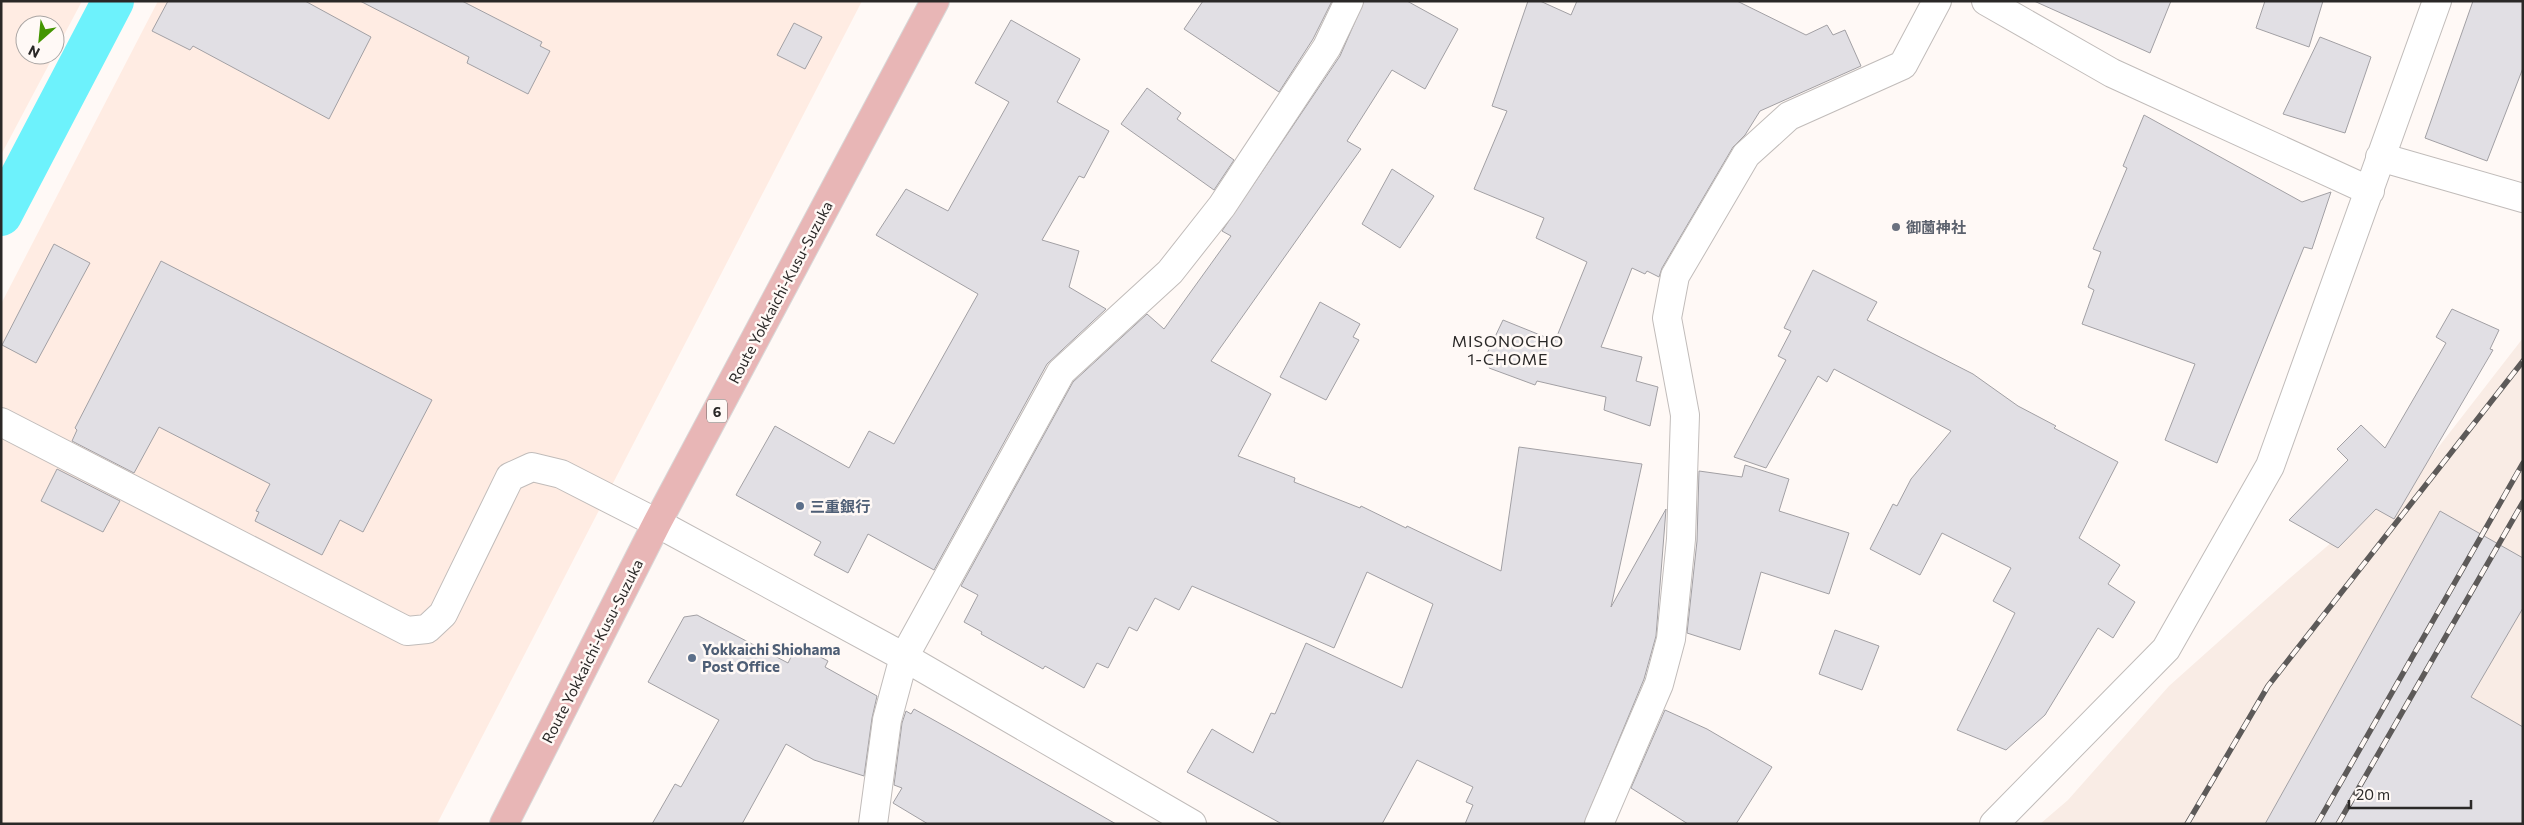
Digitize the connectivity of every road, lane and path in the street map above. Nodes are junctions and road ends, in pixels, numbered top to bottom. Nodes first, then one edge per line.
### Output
1 (935, 1) edge
2 (1350, 1) edge
3 (1937, 1) edge
4 (1986, 1) edge
5 (2437, 1) edge
6 (2380, 158) junction
7 (2370, 192) junction
8 (2523, 198) edge
9 (1, 422) edge
10 (657, 523) junction
11 (904, 657) junction
12 (504, 824) edge
13 (873, 824) edge
14 (1192, 824) edge
15 (1599, 824) edge
16 (1994, 824) edge

1 - 10 main road, Route Yokkaichi-Kusu-Suzuka / 6
2 - 11 street
3 - 15 street
4 - 7 street
5 - 6 street
6 - 7 street
6 - 8 street
7 - 16 street
9 - 10 street
10 - 11 street
10 - 12 main road, Route Yokkaichi-Kusu-Suzuka / 6
11 - 13 street
11 - 14 street

